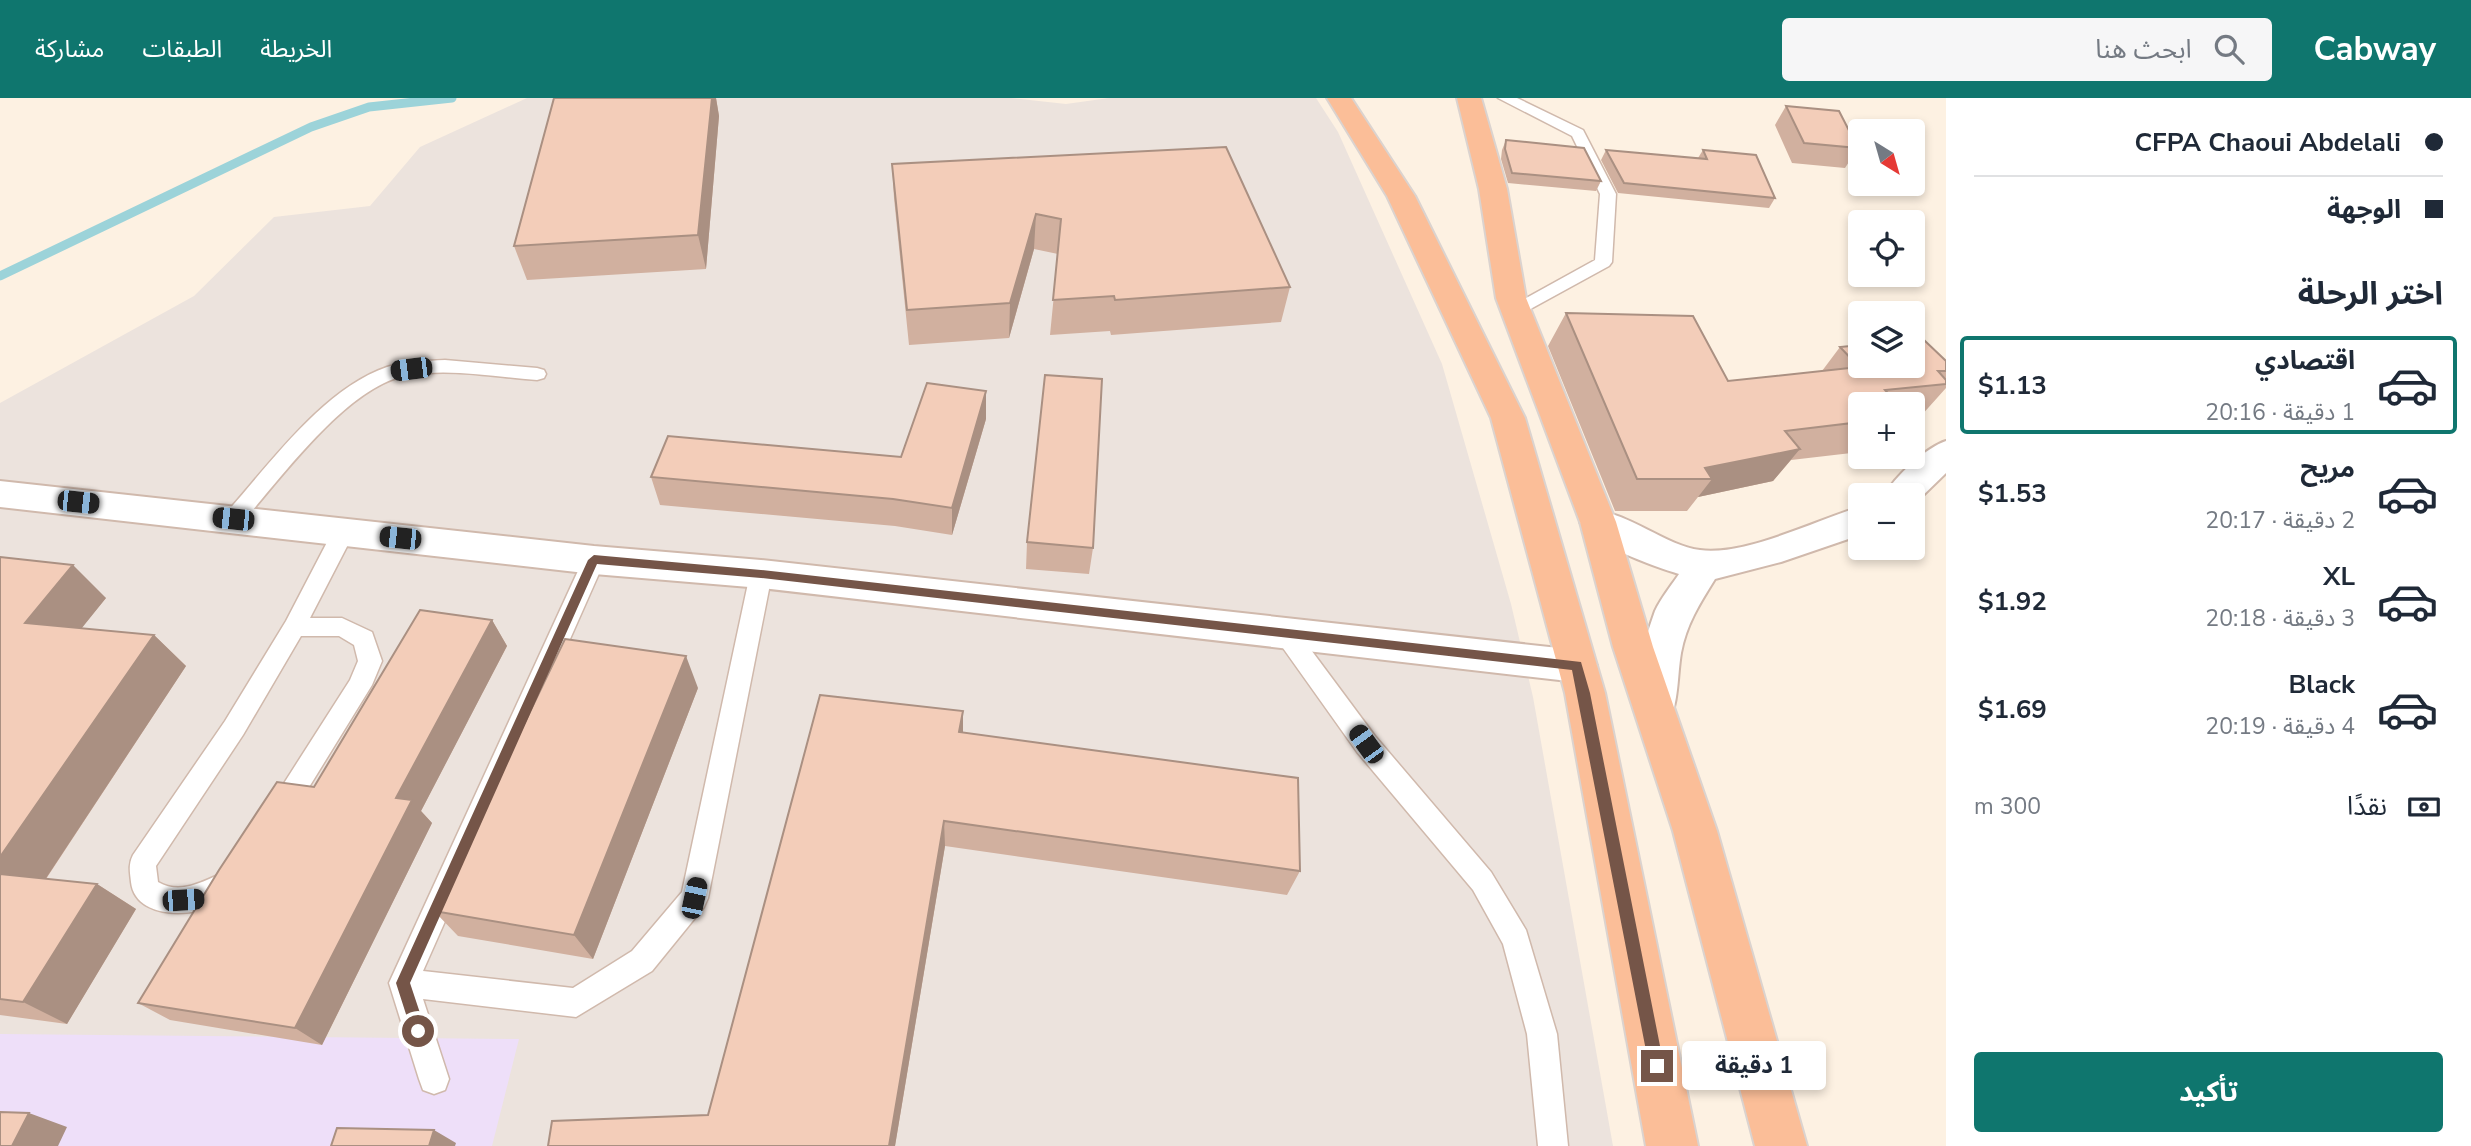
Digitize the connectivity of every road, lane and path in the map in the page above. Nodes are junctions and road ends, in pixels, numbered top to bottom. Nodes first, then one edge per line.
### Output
1 (1339, 98) edge
2 (1469, 98) edge
3 (1505, 98) edge
4 (1516, 311) junction
5 (537, 374) dead end
6 (1946, 453) edge
7 (1915, 483) edge
8 (0, 494) edge
9 (233, 519) junction
10 (1598, 522) junction
11 (1848, 526) edge
12 (344, 531) junction
13 (594, 560) junction
14 (1704, 566) junction
15 (761, 574) junction
16 (294, 627) junction
17 (1286, 634) junction
18 (1577, 666) junction
19 (1654, 710) junction
20 (266, 833) edge
21 (244, 867) edge
22 (403, 983) junction
23 (433, 1079) dead end
24 (1553, 1146) edge
25 (1672, 1146) edge
26 (1781, 1146) edge

1 - 18 highway
2 - 4 highway
3 - 4 lane
4 - 10 highway
5 - 9 lane
6 - 7 street
8 - 9 street
9 - 12 street
10 - 14 street
10 - 19 highway
11 - 14 street
12 - 13 street
12 - 16 lane
13 - 15 street
13 - 22 lane
14 - 19 street
15 - 17 street
15 - 22 lane
16 - 20 lane
16 - 21 lane
17 - 18 street
17 - 24 lane
18 - 25 highway
19 - 26 highway
22 - 23 lane

